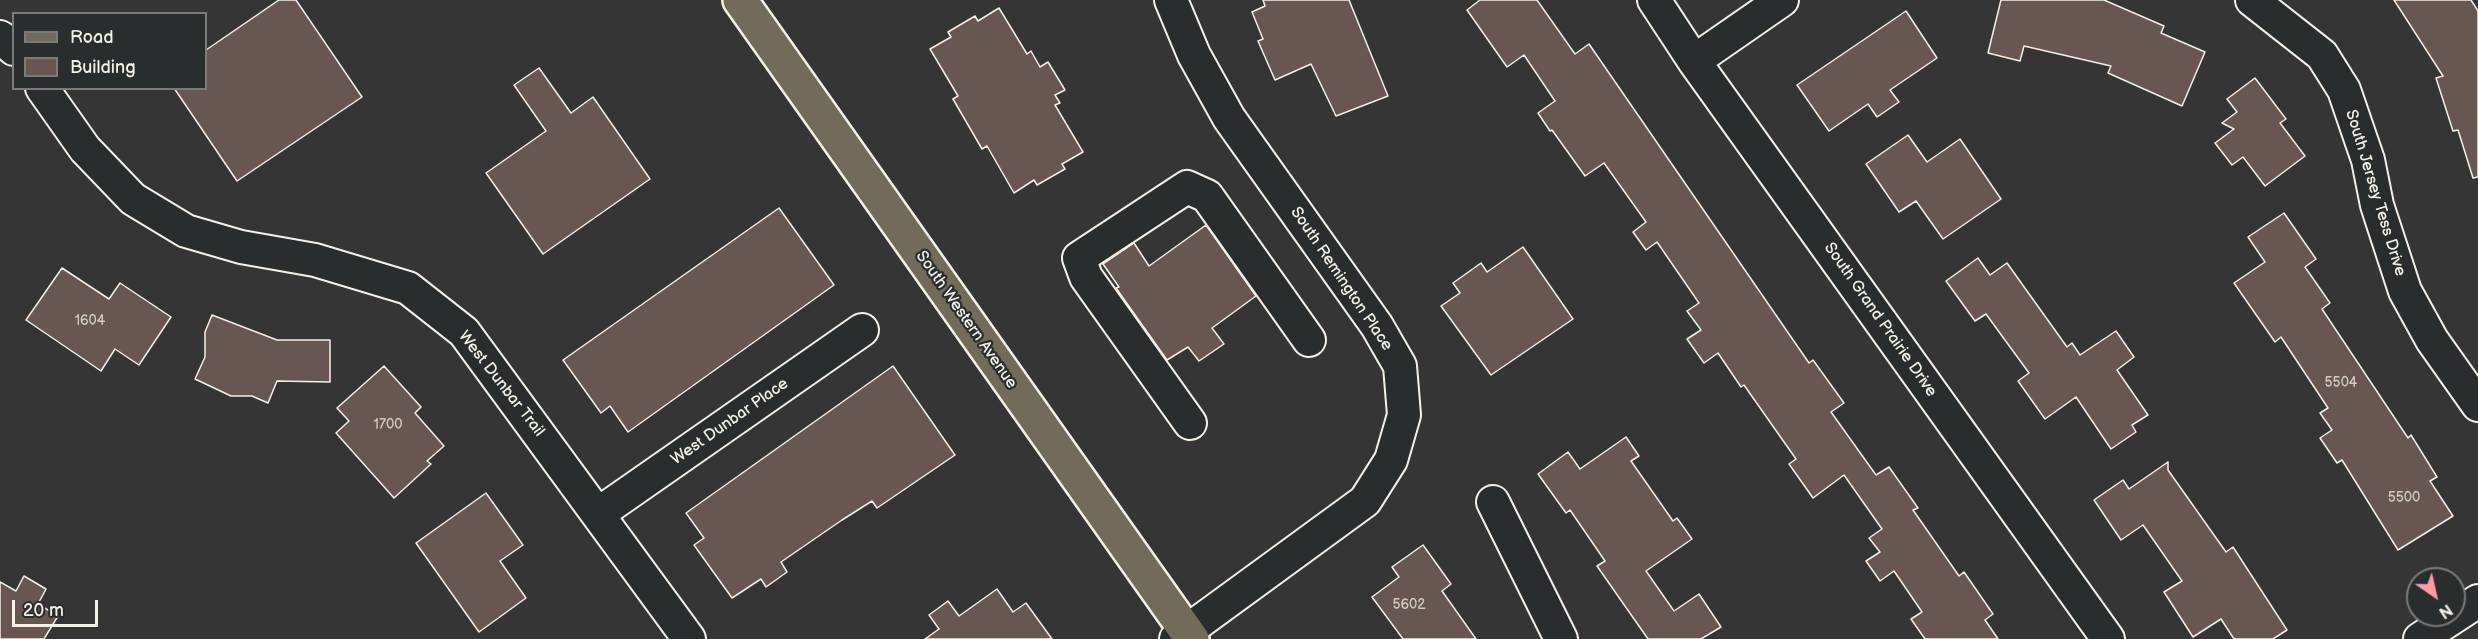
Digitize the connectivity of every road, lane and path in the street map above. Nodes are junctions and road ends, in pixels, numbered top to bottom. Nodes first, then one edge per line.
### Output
1 (740, 0) edge
2 (1172, 0) edge
3 (1654, 0) edge
4 (1782, 0) edge
5 (2252, 0) edge
6 (0, 37) edge
7 (12, 47) edge
8 (1694, 61) junction
9 (43, 90) edge
10 (862, 330) dead end
11 (1309, 340) dead end
12 (2478, 405) edge
13 (1190, 423) dead end
14 (1493, 502) dead end
15 (598, 514) junction
16 (2478, 601) edge
17 (1185, 637) edge
18 (689, 639) edge
19 (1561, 639) edge
20 (2108, 639) edge
21 (2420, 639) edge

1 - 17 main road, South Western Avenue
2 - 17 street, South Remington Place
3 - 8 street, South Grand Prairie Drive
4 - 8 street
5 - 12 street, South Jersey Tess Drive
6 - 7 street
8 - 20 street, South Grand Prairie Drive
9 - 15 street, West Dunbar Trail
10 - 15 street, West Dunbar Place
11 - 13 street
14 - 19 street
15 - 18 street, West Dunbar Trail
16 - 21 street

